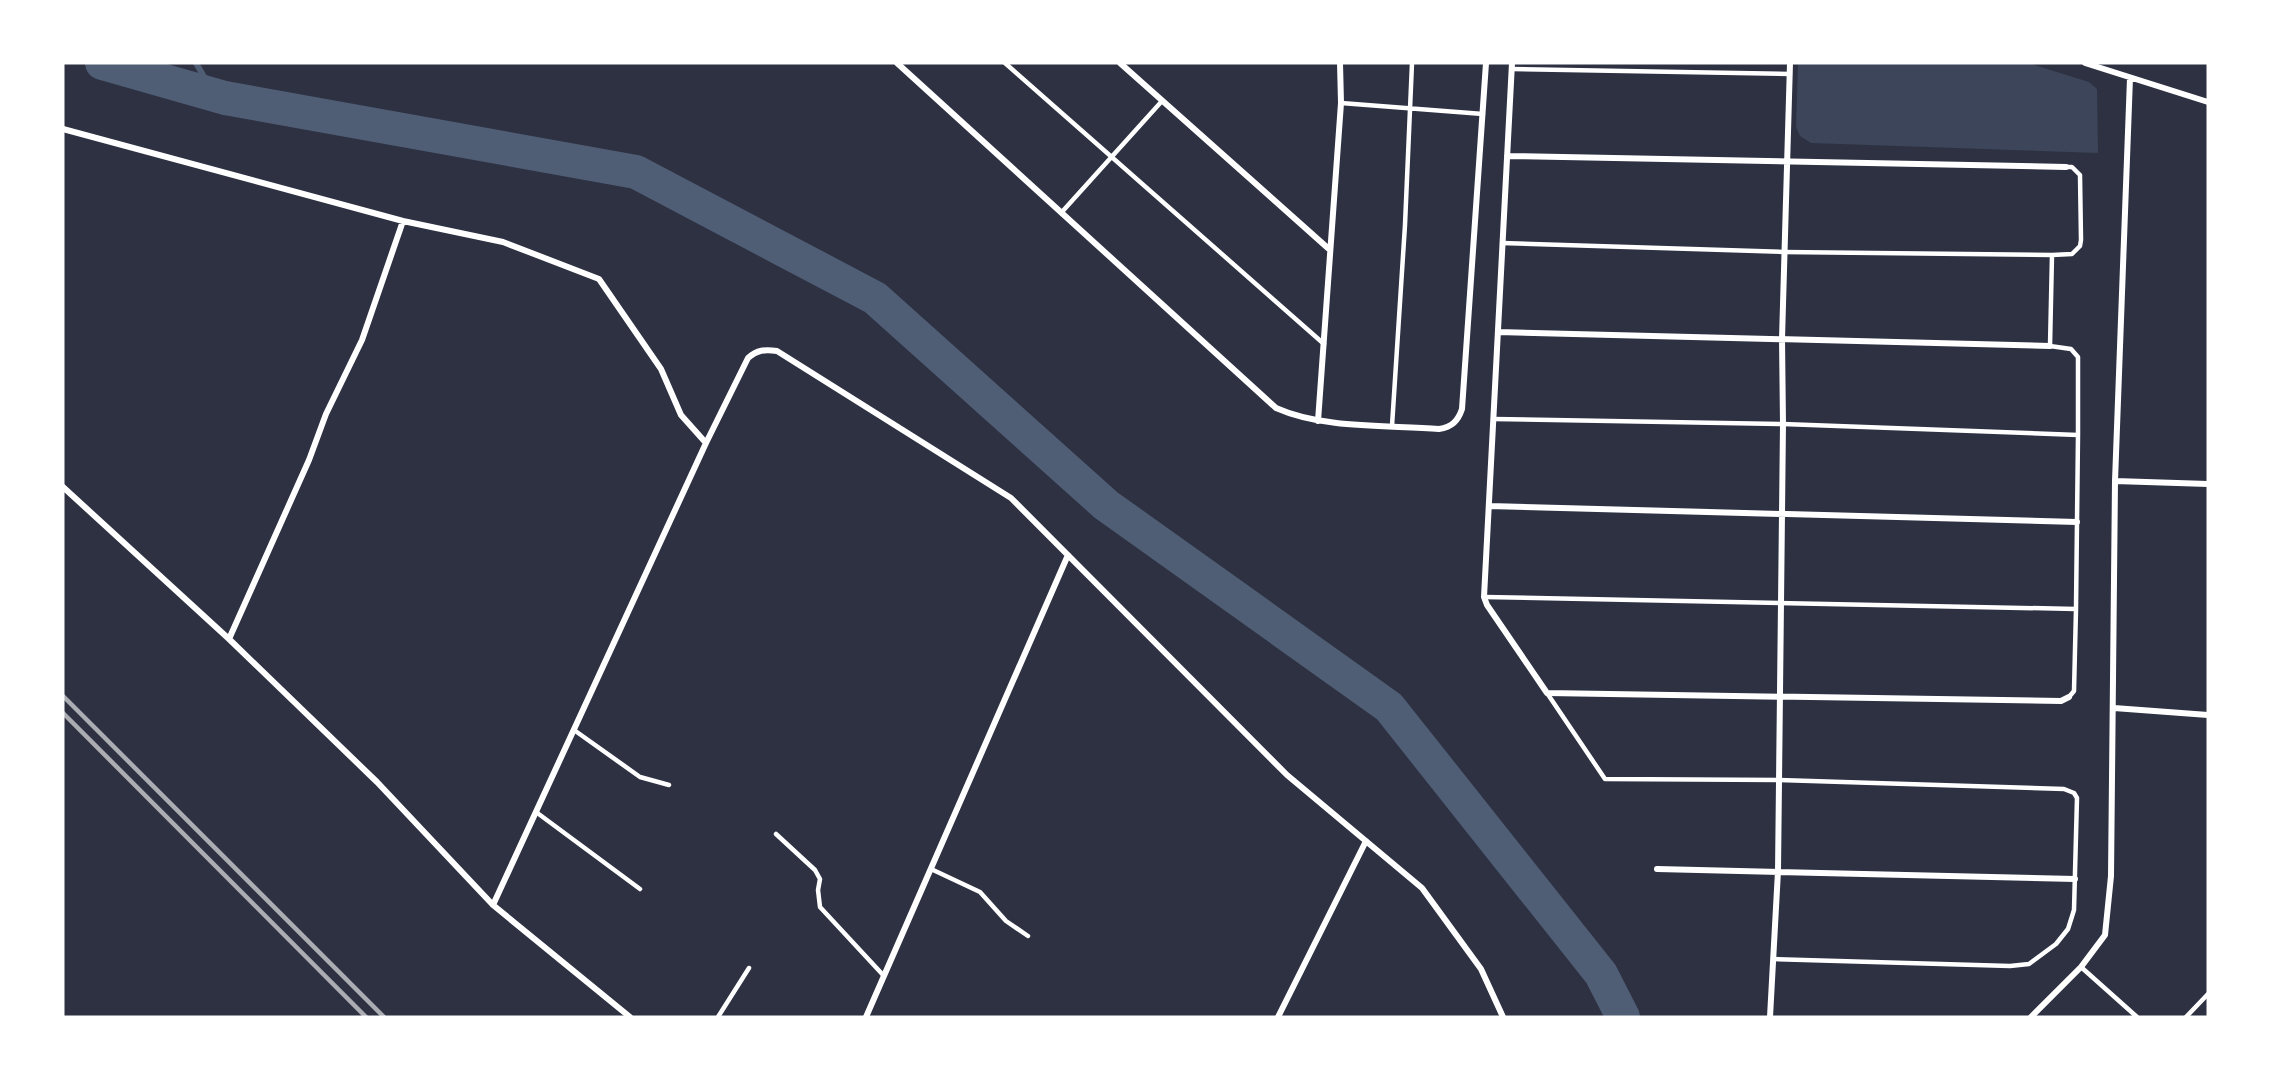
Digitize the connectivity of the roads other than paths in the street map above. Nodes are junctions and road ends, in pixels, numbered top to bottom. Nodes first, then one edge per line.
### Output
1 (897, 63) edge
2 (1005, 63) edge
3 (1120, 63) edge
4 (1340, 63) edge
5 (1412, 63) edge
6 (1486, 63) edge
7 (1790, 63) edge
8 (2085, 63) edge
9 (1512, 66) edge
10 (1790, 75) junction
11 (2130, 78) junction
12 (1162, 100) junction
13 (2208, 102) edge
14 (1341, 103) junction
15 (1411, 108) junction
16 (1484, 114) junction
17 (65, 130) edge
18 (63, 138) edge
19 (1507, 156) junction
20 (1110, 158) junction
21 (1787, 162) junction
22 (2066, 167) joint
23 (1061, 213) junction
24 (403, 221) junction
25 (1502, 243) junction
26 (1330, 250) junction
27 (1784, 252) junction
28 (2052, 255) junction
29 (1498, 332) junction
30 (1782, 339) junction
31 (1324, 344) junction
32 (2050, 346) junction
33 (1493, 419) junction
34 (1318, 421) junction
35 (1783, 424) junction
36 (1392, 426) junction
37 (2078, 435) junction
38 (706, 443) junction
39 (2115, 481) junction
40 (2208, 484) edge
41 (63, 487) edge
42 (1489, 506) junction
43 (1781, 514) junction
44 (2077, 522) junction
45 (1068, 555) junction
46 (1484, 597) junction
47 (1780, 602) junction
48 (2076, 609) junction
49 (229, 639) junction
50 (1547, 693) junction
51 (1781, 696) junction
52 (2069, 697) joint
53 (2114, 708) junction
54 (2208, 715) edge
55 (574, 730) junction
56 (1779, 780) junction
57 (669, 785) dead end
58 (536, 812) junction
59 (776, 834) dead end
60 (1365, 841) junction
61 (931, 869) junction
62 (1657, 869) dead end
63 (1778, 871) junction
64 (2075, 879) junction
65 (640, 889) dead end
66 (493, 905) junction
67 (1028, 936) dead end
68 (1773, 959) junction
69 (2081, 967) junction
70 (749, 968) dead end
71 (884, 976) junction
72 (2208, 994) edge
73 (630, 1017) edge
74 (718, 1017) edge
75 (866, 1017) edge
76 (1278, 1017) edge
77 (1503, 1017) edge
78 (1770, 1017) edge
79 (2031, 1017) edge
80 (2137, 1017) edge
81 (2186, 1017) edge

1 - 23 street
2 - 20 lane
3 - 12 street
4 - 14 street
5 - 15 lane
6 - 16 street
7 - 10 street
8 - 11 street
9 - 10 lane
9 - 19 street
10 - 21 street
11 - 13 street
11 - 39 street
12 - 20 lane
12 - 26 street
14 - 15 lane
14 - 26 street
15 - 16 lane
15 - 36 lane
16 - 36 street
17 - 18 street
17 - 24 street
19 - 21 street
19 - 25 street
20 - 23 lane
20 - 31 lane
21 - 22 street
21 - 27 street
22 - 28 lane
23 - 34 street
24 - 38 street
24 - 49 street
25 - 27 lane
25 - 29 street
26 - 31 street
27 - 28 lane
27 - 30 street
28 - 32 lane
29 - 30 street
29 - 33 street
30 - 32 street
30 - 35 street
31 - 34 street
32 - 37 lane
33 - 35 lane
33 - 42 street
34 - 36 street
35 - 37 lane
35 - 43 street
37 - 44 lane
38 - 45 street
38 - 55 street
39 - 40 street
39 - 53 street
41 - 49 street
42 - 43 street
42 - 46 street
43 - 44 street
43 - 47 street
44 - 48 lane
45 - 60 street
45 - 61 street
46 - 47 lane
46 - 50 street
47 - 48 lane
47 - 51 street
48 - 52 lane
49 - 66 street
50 - 51 street
50 - 56 lane
51 - 52 street
51 - 56 street
53 - 54 street
53 - 69 street
55 - 57 lane
55 - 58 street
56 - 63 street
56 - 64 lane
58 - 65 lane
58 - 66 street
59 - 71 lane
60 - 76 street
60 - 77 street
61 - 67 lane
61 - 71 street
62 - 63 street
63 - 64 street
63 - 68 street
64 - 68 lane
66 - 73 street
68 - 78 street
69 - 79 street
69 - 80 lane
70 - 74 lane
71 - 75 street
72 - 81 lane

